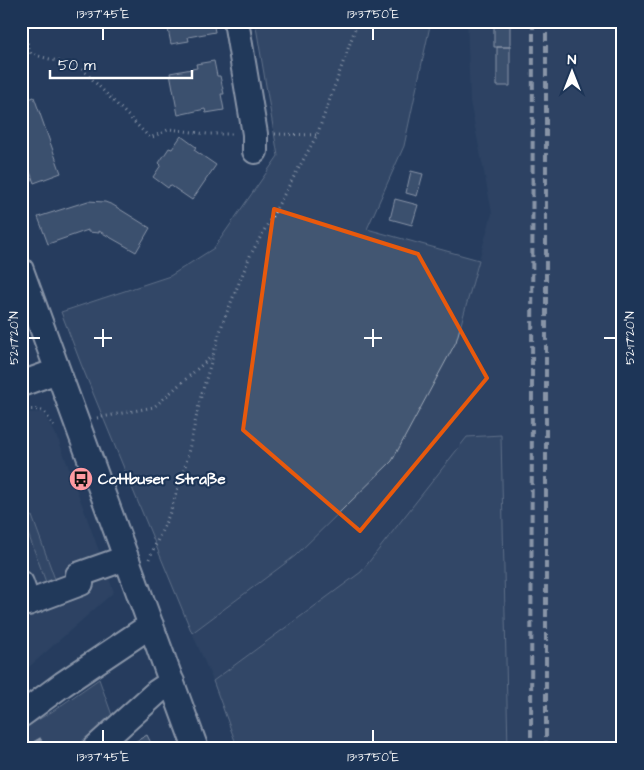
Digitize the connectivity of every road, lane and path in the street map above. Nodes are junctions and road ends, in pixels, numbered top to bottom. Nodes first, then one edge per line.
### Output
1 (236, 21) edge
2 (358, 21) edge
3 (21, 24) edge
4 (289, 134) dead end
5 (317, 135) junction
6 (255, 143) joint
7 (21, 270) edge
8 (213, 354) junction
9 (57, 371) junction
10 (21, 384) edge
11 (96, 418) dead end
12 (135, 563) junction
13 (21, 583) edge
14 (150, 625) junction
15 (172, 682) junction
16 (21, 715) edge
17 (94, 749) edge
18 (196, 749) edge

1 - 6 street
2 - 5 path
3 - 6 path
4 - 5 path
5 - 8 path
7 - 9 street
8 - 11 path
8 - 12 path
9 - 10 street
9 - 12 street
12 - 13 street
12 - 14 street
14 - 15 street
14 - 16 street
15 - 17 street
15 - 18 street

